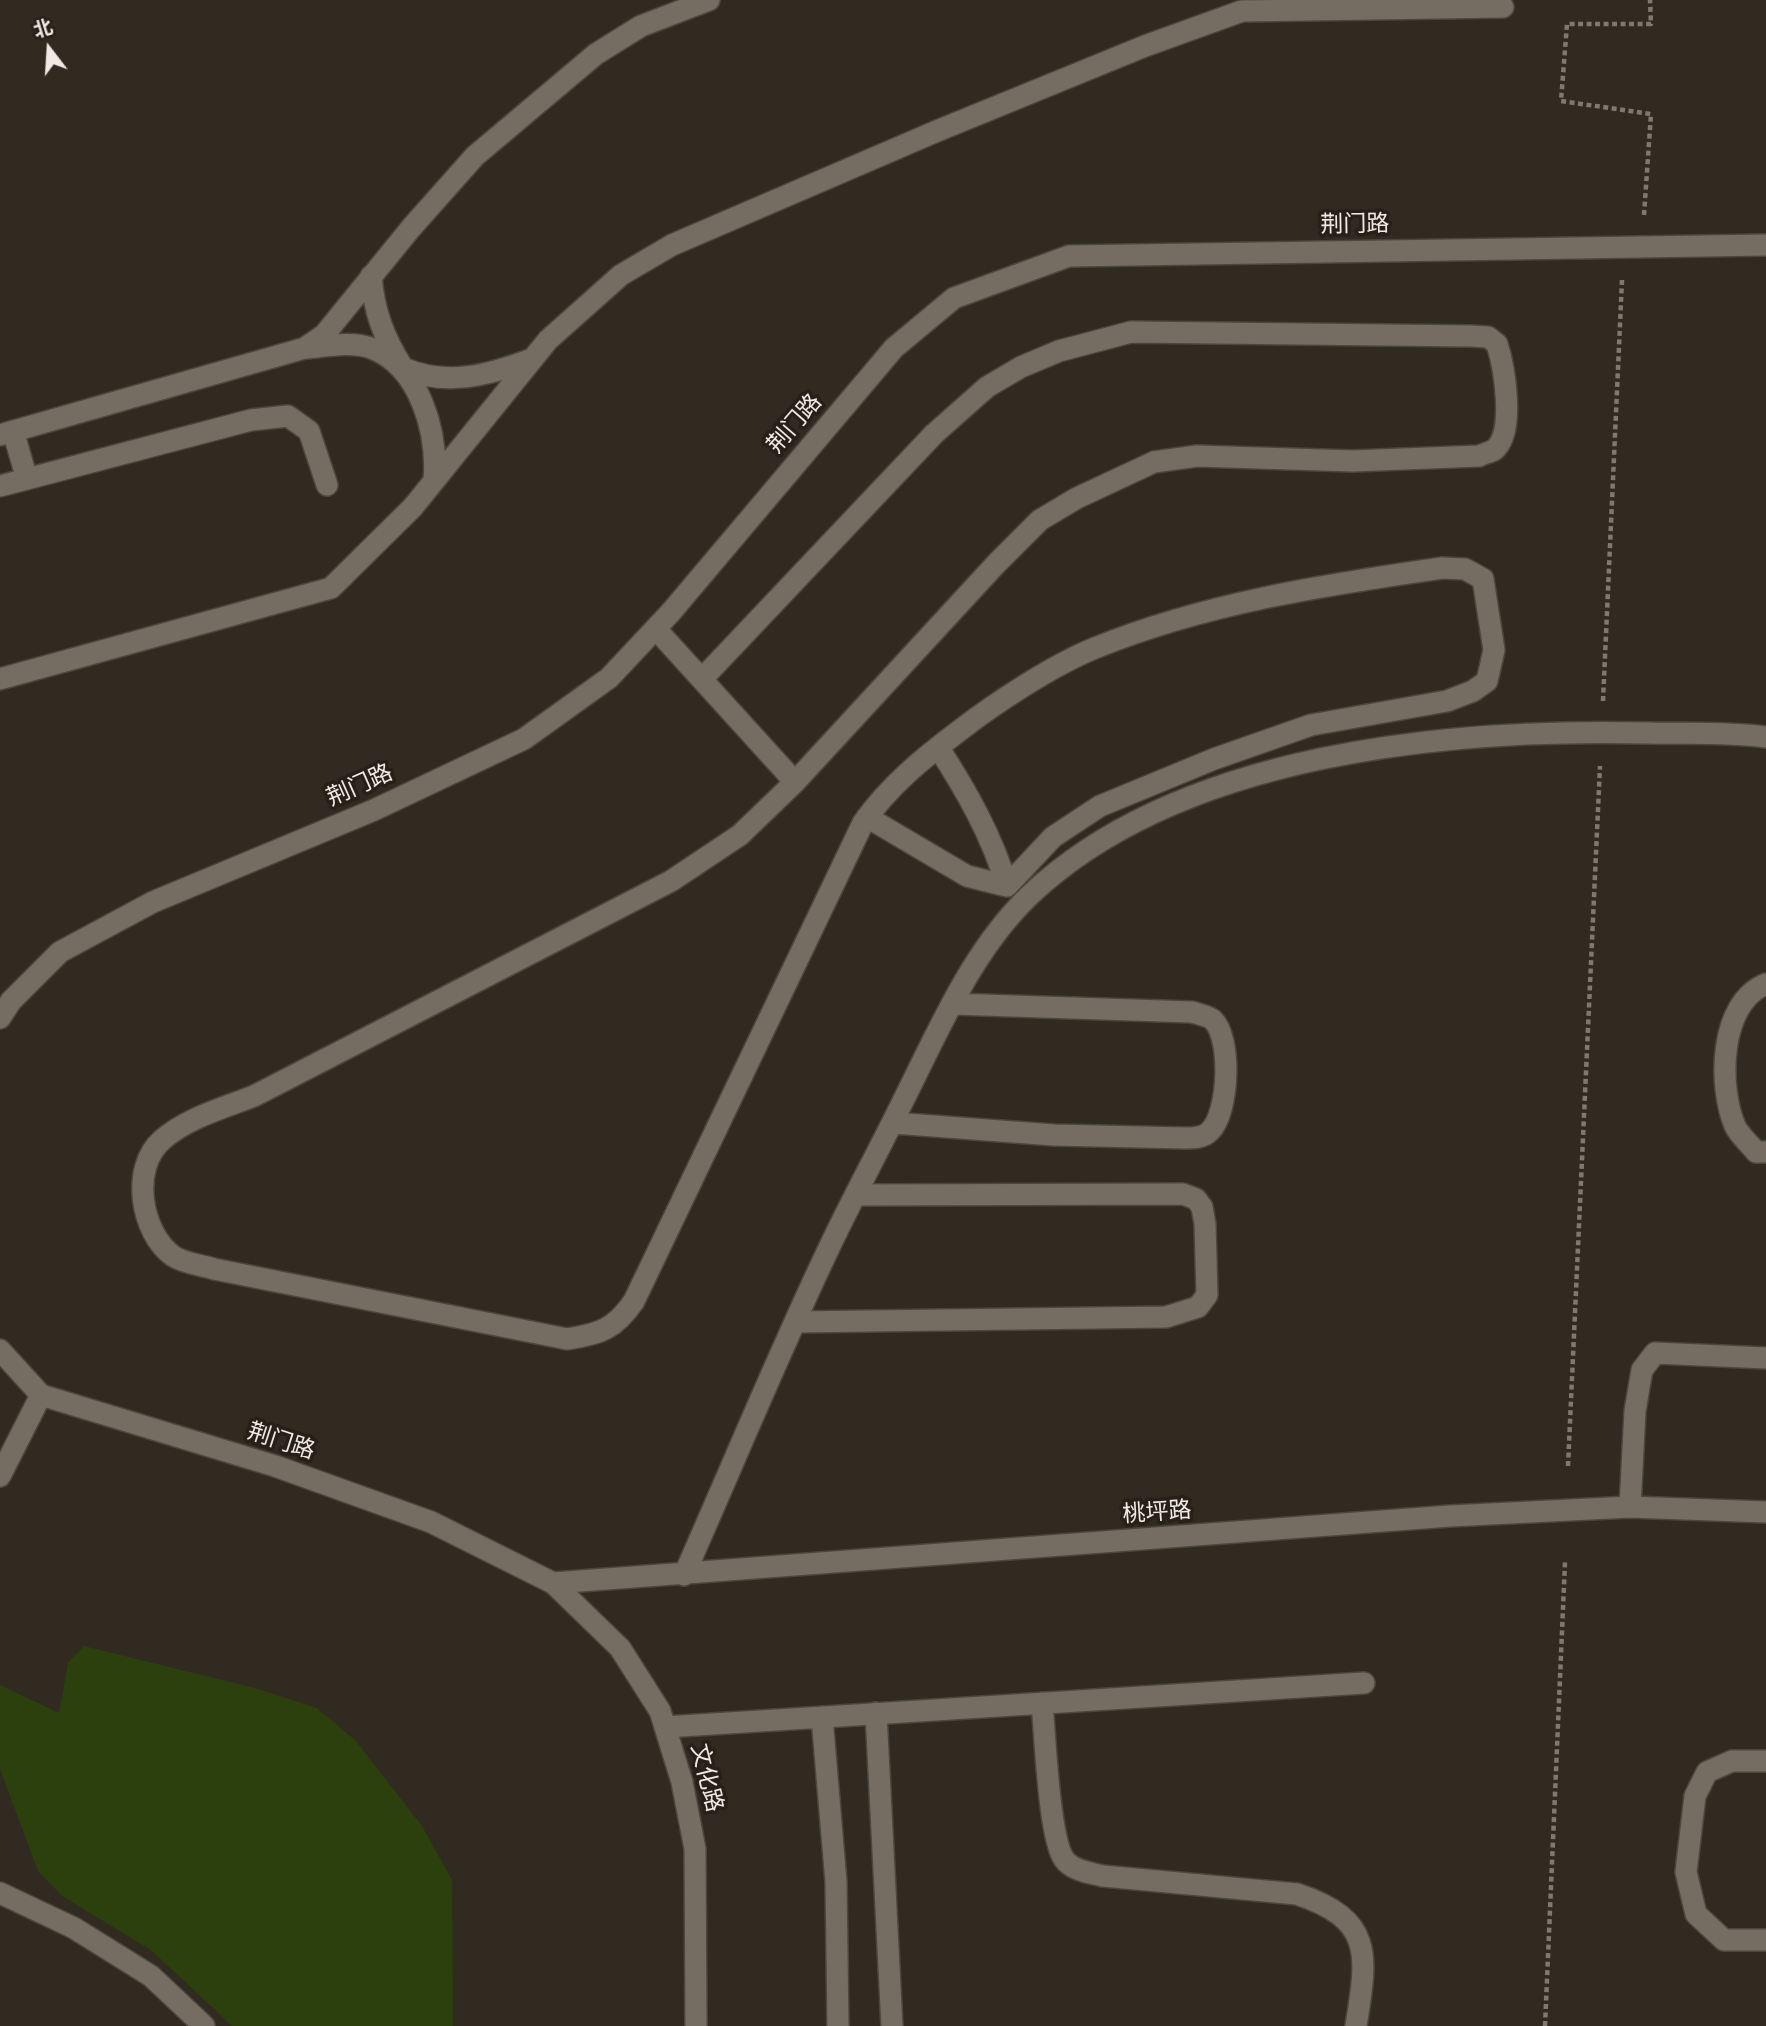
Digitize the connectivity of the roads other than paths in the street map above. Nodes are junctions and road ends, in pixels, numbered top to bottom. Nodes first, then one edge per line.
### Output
1 (709, 0) edge
2 (1503, 7) dead end
3 (1766, 245) edge
4 (371, 276) junction
5 (305, 348) junction
6 (534, 358) junction
7 (403, 368) junction
8 (6, 433) edge
9 (27, 479) junction
10 (434, 481) junction
11 (327, 485) dead end
12 (0, 486) edge
13 (656, 628) junction
14 (0, 679) edge
15 (702, 679) junction
16 (1766, 737) edge
17 (938, 747) junction
18 (795, 782) junction
19 (867, 817) junction
20 (1007, 886) junction
21 (1766, 984) edge
22 (953, 1004) junction
23 (0, 1018) edge
24 (893, 1123) junction
25 (1766, 1153) edge
26 (856, 1195) junction
27 (796, 1322) junction
28 (0, 1350) edge
29 (1766, 1358) edge
30 (41, 1395) junction
31 (0, 1476) edge
32 (1630, 1507) junction
33 (1766, 1512) edge
34 (684, 1575) junction
35 (553, 1583) junction
36 (1364, 1683) dead end
37 (1042, 1703) junction
38 (876, 1713) junction
39 (822, 1717) junction
40 (665, 1727) junction
41 (1766, 1761) edge
42 (0, 1893) edge
43 (1766, 1940) edge
44 (204, 2026) edge
45 (696, 2026) edge
46 (838, 2026) edge
47 (892, 2026) edge
48 (1356, 2026) edge

1 - 4 street
2 - 6 street
3 - 13 street, 荆门路
4 - 5 street
4 - 7 street
5 - 7 street
5 - 8 street
6 - 7 street
6 - 10 street
7 - 10 street
8 - 9 street
9 - 11 street
9 - 12 street
10 - 14 street
13 - 15 street
13 - 23 street, 荆门路
15 - 18 street
15 - 18 street
16 - 22 street
17 - 19 street
17 - 20 street
17 - 20 street
18 - 19 street
19 - 20 street
21 - 25 street
22 - 24 street
22 - 24 street
24 - 26 street
26 - 27 street
26 - 27 street
27 - 34 street
28 - 30 street
29 - 32 street
30 - 31 street
30 - 35 street, 荆门路
32 - 33 street, 桃坪路
32 - 34 street, 桃坪路
34 - 35 street, 桃坪路
35 - 40 street, 文化路
36 - 37 street
37 - 38 street
37 - 48 street
38 - 39 street
38 - 47 street
39 - 40 street
39 - 46 street
40 - 45 street, 文化路
41 - 43 street
42 - 44 street

